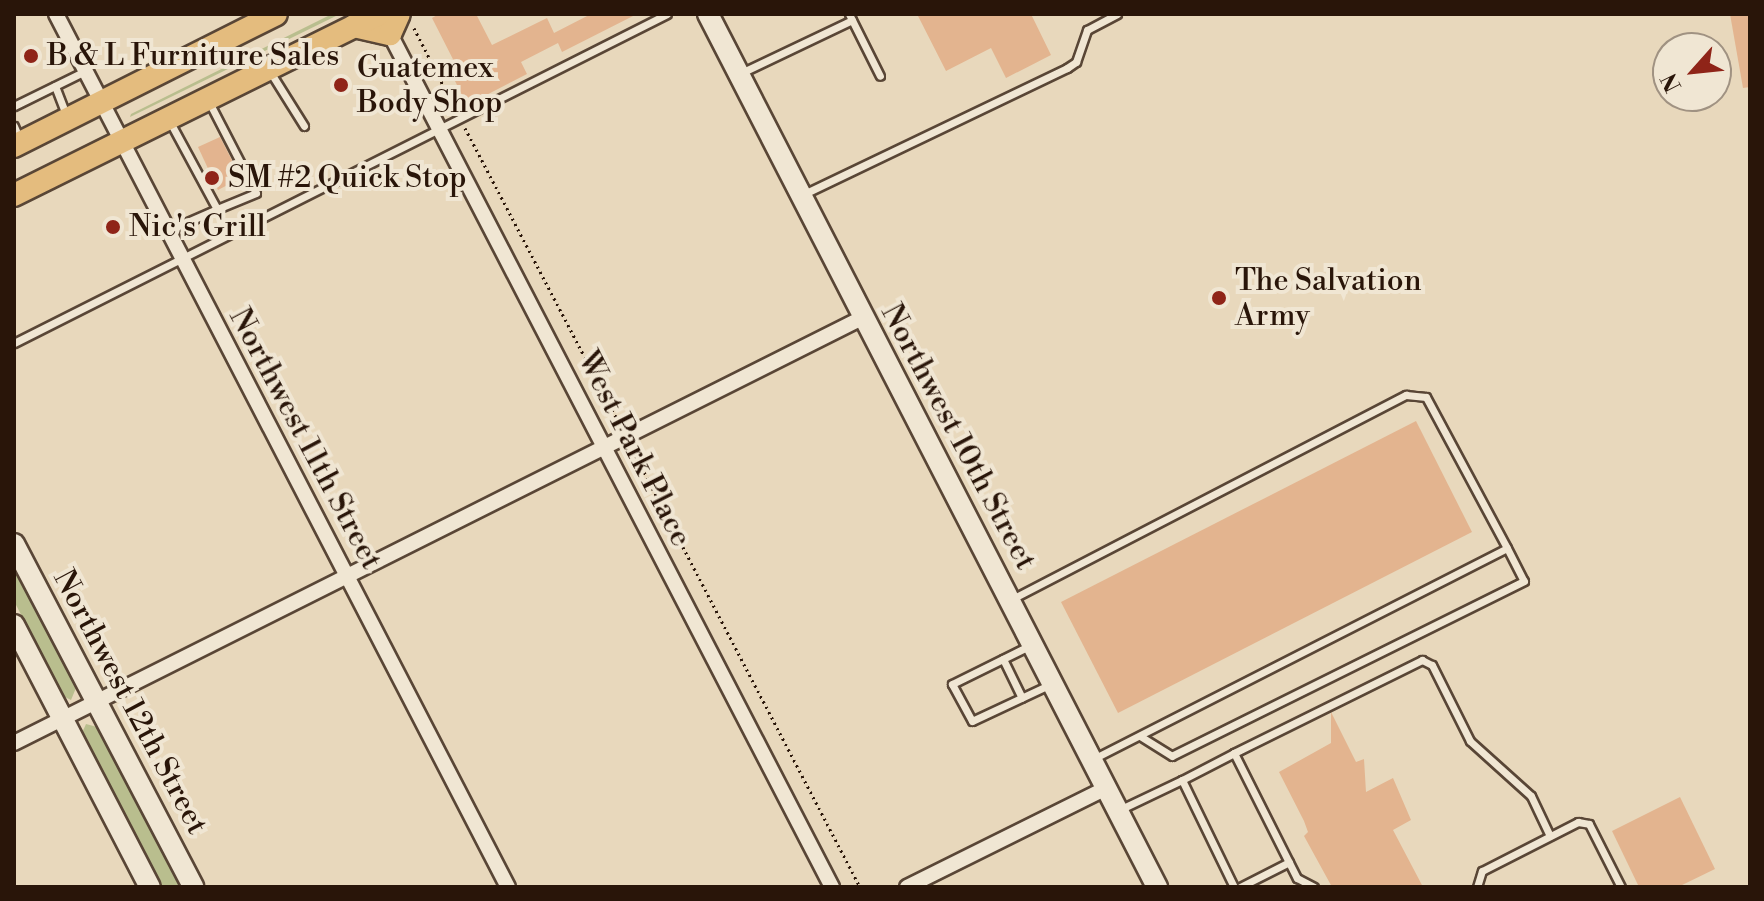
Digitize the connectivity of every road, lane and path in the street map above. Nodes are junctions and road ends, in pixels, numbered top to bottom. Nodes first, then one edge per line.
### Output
1 (56, 14) edge
2 (276, 14) edge
3 (378, 14) edge
4 (667, 14) edge
5 (708, 14) edge
6 (1117, 14) edge
7 (851, 17) edge
8 (394, 24) edge
9 (354, 26) junction
10 (268, 69) junction
11 (85, 71) junction
12 (739, 74) junction
13 (880, 76) dead end
14 (55, 86) junction
15 (207, 99) junction
16 (101, 102) junction
17 (14, 106) edge
18 (68, 119) junction
19 (168, 119) junction
20 (304, 126) dead end
21 (440, 131) junction
22 (16, 138) edge
23 (122, 142) junction
24 (14, 195) edge
25 (799, 196) junction
26 (217, 209) junction
27 (167, 230) junction
28 (182, 259) junction
29 (862, 318) junction
30 (14, 343) edge
31 (604, 448) junction
32 (14, 544) edge
33 (1507, 548) junction
34 (347, 576) junction
35 (1010, 600) junction
36 (14, 625) edge
37 (1033, 644) junction
38 (1003, 659) junction
39 (1053, 683) junction
40 (1022, 698) junction
41 (96, 701) junction
42 (62, 719) junction
43 (1140, 736) junction
44 (14, 743) edge
45 (1234, 753) junction
46 (1093, 759) junction
47 (1182, 780) junction
48 (1106, 788) junction
49 (1117, 811) junction
50 (1550, 836) junction
51 (1289, 862) junction
52 (150, 887) edge
53 (193, 887) edge
54 (508, 887) edge
55 (832, 887) edge
56 (907, 887) edge
57 (1157, 887) edge
58 (1237, 887) edge
59 (1314, 887) edge
60 (1477, 887) edge
61 (1621, 887) edge

1 - 11 street, Northwest 11th Street
2 - 16 main road
3 - 9 main road
4 - 21 lane
5 - 12 main road, Northwest 10th Street
6 - 25 lane
7 - 12 lane
7 - 13 lane
8 - 9 main road
8 - 21 street, West Park Place
9 - 10 main road
10 - 15 main road
10 - 20 lane
11 - 14 lane
11 - 16 street, Northwest 11th Street
12 - 25 main road, Northwest 10th Street
14 - 17 lane
14 - 18 lane
15 - 19 main road
15 - 26 lane
16 - 18 main road
16 - 23 street, Northwest 11th Street
18 - 22 main road
19 - 23 main road
19 - 26 lane
21 - 28 lane
21 - 31 street, West Park Place
23 - 24 main road
23 - 27 street, Northwest 11th Street
25 - 29 main road, Northwest 10th Street
26 - 27 lane
27 - 28 street, Northwest 11th Street
28 - 30 lane
28 - 34 street, Northwest 11th Street
29 - 31 street
29 - 35 main road, Northwest 10th Street
31 - 34 street
31 - 55 street, West Park Place
32 - 41 main road, Northwest 12th Street
33 - 35 lane
33 - 43 lane
33 - 43 lane
34 - 41 street
34 - 54 street, Northwest 11th Street
35 - 37 main road, Northwest 10th Street
36 - 42 main road
37 - 38 lane
37 - 39 main road, Northwest 10th Street
38 - 40 lane
38 - 40 lane
39 - 40 lane
39 - 46 main road, Northwest 10th Street
41 - 42 street
41 - 53 main road, Northwest 12th Street
42 - 44 street
42 - 52 main road
43 - 46 lane
45 - 47 lane
45 - 50 lane
45 - 51 lane
46 - 48 main road, Northwest 10th Street
47 - 49 lane
47 - 58 lane
48 - 49 main road, Northwest 10th Street
48 - 56 street
49 - 57 main road, Northwest 10th Street
50 - 60 lane
50 - 61 lane
51 - 58 lane
51 - 59 lane

